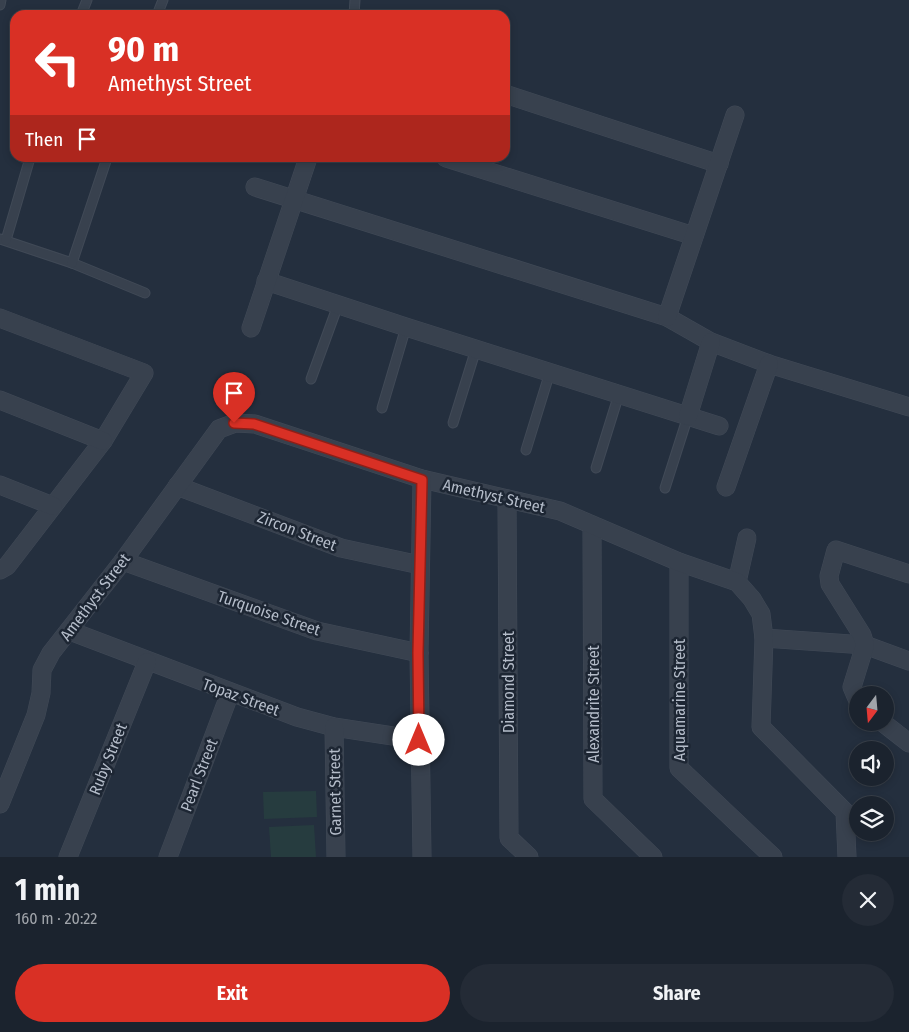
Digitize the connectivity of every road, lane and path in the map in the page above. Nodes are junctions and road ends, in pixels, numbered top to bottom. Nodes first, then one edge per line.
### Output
1 (2, 0) edge
2 (0, 5) edge
3 (510, 96) edge
4 (735, 115) dead end
5 (29, 162) edge
6 (106, 162) edge
7 (307, 162) edge
8 (459, 162) edge
9 (719, 164) junction
10 (255, 187) dead end
11 (294, 200) junction
12 (694, 236) junction
13 (3, 240) edge
14 (72, 263) junction
15 (266, 281) junction
16 (145, 293) dead end
17 (338, 305) junction
18 (667, 317) junction
19 (0, 318) edge
20 (406, 327) junction
21 (251, 328) dead end
22 (711, 342) junction
23 (476, 349) junction
24 (769, 364) junction
25 (550, 372) junction
26 (312, 379) dead end
27 (619, 394) junction
28 (0, 400) edge
29 (382, 408) dead end
30 (909, 408) edge
31 (688, 416) junction
32 (453, 424) dead end
33 (718, 426) dead end
34 (103, 442) junction
35 (526, 450) dead end
36 (596, 468) dead end
37 (422, 480) junction
38 (0, 485) edge
39 (177, 486) junction
40 (726, 487) dead end
41 (665, 488) dead end
42 (506, 499) junction
43 (53, 506) junction
44 (592, 526) junction
45 (747, 538) dead end
46 (123, 561) junction
47 (679, 562) junction
48 (420, 565) junction
49 (0, 570) edge
50 (909, 574) edge
51 (737, 582) junction
52 (70, 631) junction
53 (764, 638) junction
54 (865, 645) junction
55 (418, 653) junction
56 (909, 661) edge
57 (148, 662) junction
58 (852, 686) edge
59 (230, 693) junction
60 (334, 727) junction
61 (894, 731) edge
62 (419, 740) junction
63 (909, 743) edge
64 (0, 804) edge
65 (68, 857) edge
66 (168, 857) edge
67 (336, 857) edge
68 (422, 857) edge
69 (529, 857) edge
70 (653, 857) edge
71 (773, 857) edge
72 (847, 857) edge

1 - 2 lane
3 - 9 street
4 - 9 street
5 - 13 lane
6 - 14 lane
7 - 11 street
8 - 12 street
9 - 12 street
10 - 11 street
11 - 15 street
11 - 18 street
12 - 18 street
13 - 14 lane
14 - 16 lane
15 - 17 street
15 - 21 street
17 - 20 street
17 - 26 lane
18 - 22 street
19 - 34 street
20 - 23 street
20 - 29 lane
22 - 24 street
22 - 31 street
23 - 25 street
23 - 32 lane
24 - 30 street
24 - 40 street
25 - 27 street
25 - 35 lane
27 - 31 street
27 - 36 lane
28 - 34 street
31 - 33 street
31 - 41 lane
34 - 43 street
37 - 39 street, Amethyst Street
37 - 42 street, Amethyst Street
37 - 48 street
38 - 43 street
39 - 46 street, Amethyst Street
39 - 48 street, Zircon Street
42 - 44 street, Amethyst Street
42 - 69 street, Diamond Street
43 - 49 street
44 - 47 street, Amethyst Street
44 - 70 street, Alexandrite Street
45 - 51 street
46 - 52 street, Amethyst Street
46 - 55 street, Turquoise Street
47 - 51 street, Amethyst Street
47 - 71 street, Aquamarine Street
48 - 55 street
50 - 54 street
51 - 53 street, Amethyst Street
52 - 57 street, Topaz Street
52 - 64 street, Amethyst Street
53 - 54 street
53 - 72 street, Amethyst Street
54 - 56 street
54 - 58 street
55 - 62 street
57 - 59 street, Topaz Street
57 - 65 street, Ruby Street
59 - 60 street, Topaz Street
59 - 66 street, Pearl Street
60 - 62 street, Topaz Street
60 - 67 street, Garnet Street
61 - 63 street
62 - 68 street

